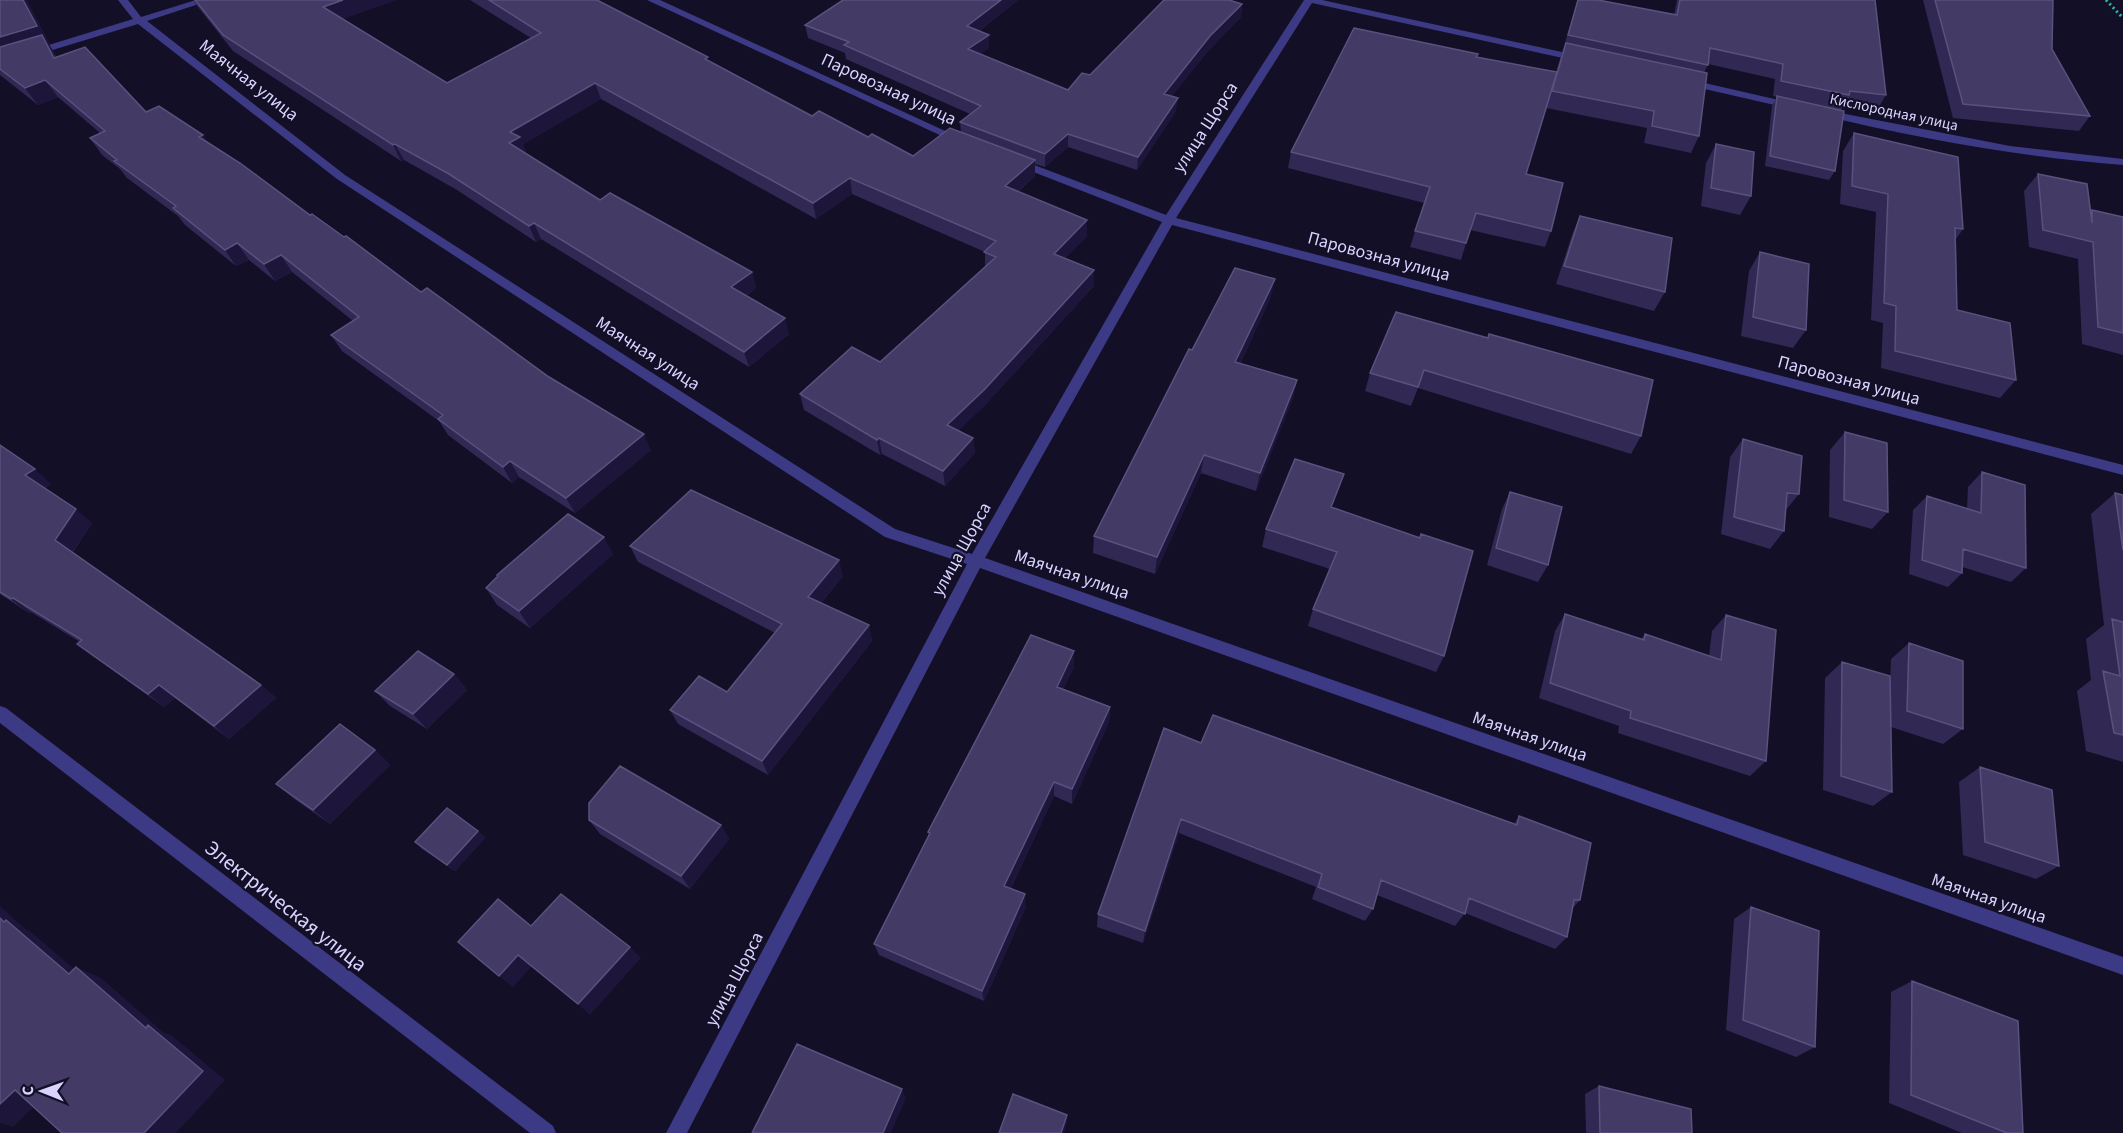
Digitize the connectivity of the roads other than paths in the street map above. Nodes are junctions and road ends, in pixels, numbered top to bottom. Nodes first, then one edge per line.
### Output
1 (123, 0) edge
2 (206, 0) edge
3 (652, 0) edge
4 (1309, 0) edge
5 (138, 19) junction
6 (0, 63) edge
7 (1598, 63) edge
8 (1679, 81) edge
9 (1806, 108) edge
10 (1817, 111) edge
11 (970, 145) edge
12 (1003, 157) edge
13 (2123, 162) edge
14 (1169, 220) junction
15 (2123, 470) edge
16 (976, 561) junction
17 (0, 713) edge
18 (2123, 966) edge
19 (546, 1133) edge
20 (676, 1133) edge

1 - 5 street, Маячная улица
2 - 5 street
3 - 11 street, Паровозная улица
4 - 7 street
4 - 14 street, улица Щорса
5 - 6 street
5 - 16 street, Маячная улица
8 - 9 street, Кислородная улица
10 - 13 street, Кислородная улица
12 - 14 street, Паровозная улица
14 - 15 street, Паровозная улица
14 - 16 street, улица Щорса
16 - 18 street, Маячная улица
16 - 20 street, улица Щорса
17 - 19 street, Электрическая улица

